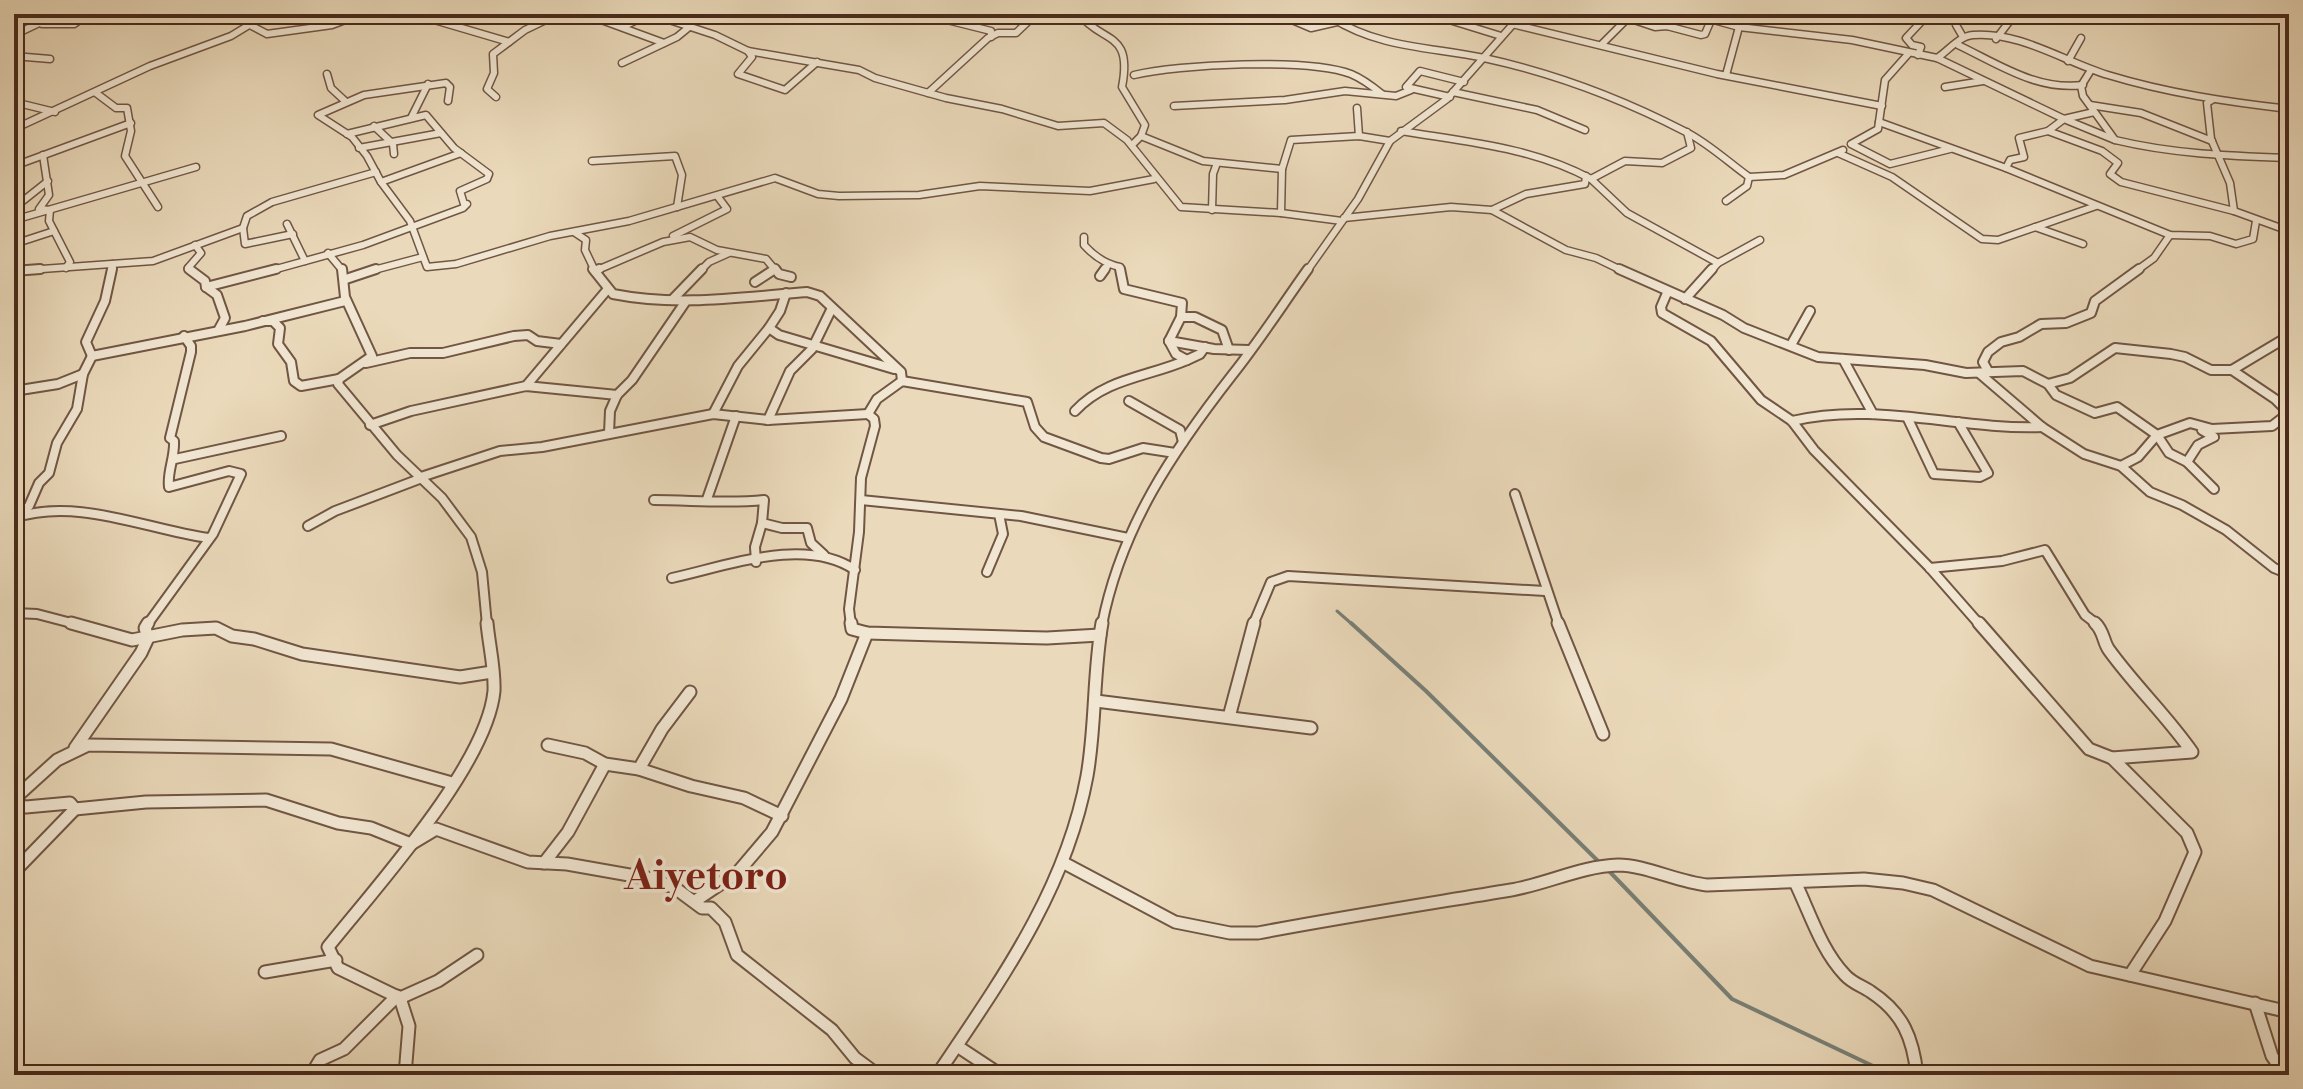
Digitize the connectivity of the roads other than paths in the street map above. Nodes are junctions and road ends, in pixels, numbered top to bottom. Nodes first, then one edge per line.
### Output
1 (58, 14) edge
2 (126, 14) edge
3 (267, 14) edge
4 (361, 14) edge
5 (414, 14) edge
6 (557, 14) edge
7 (585, 14) edge
8 (650, 14) edge
9 (923, 14) edge
10 (983, 14) edge
11 (1036, 14) edge
12 (1079, 14) edge
13 (1278, 14) edge
14 (1334, 14) edge
15 (1430, 14) edge
16 (1456, 14) edge
17 (1616, 14) edge
18 (1676, 14) edge
19 (1692, 14) edge
20 (1883, 14) edge
21 (1916, 14) edge
22 (2015, 14) edge
23 (1896, 17) dead end
24 (1516, 18) edge
25 (1628, 18) junction
26 (1711, 20) junction
27 (1448, 21) junction
28 (1337, 22) junction
29 (42, 24) junction
30 (970, 24) junction
31 (250, 25) junction
32 (1956, 25) dead end
33 (1667, 26) junction
34 (622, 27) junction
35 (1739, 27) junction
36 (688, 28) junction
37 (14, 35) edge
38 (1501, 36) junction
39 (991, 37) junction
40 (1963, 37) junction
41 (2081, 38) dead end
42 (1996, 39) junction
43 (509, 42) junction
44 (664, 43) junction
45 (1602, 44) junction
46 (1958, 45) junction
47 (748, 51) junction
48 (1909, 53) junction
49 (1918, 55) junction
50 (14, 56) edge
51 (1484, 58) junction
52 (1937, 58) junction
53 (50, 59) dead end
54 (2068, 61) junction
55 (817, 62) junction
56 (622, 63) dead end
57 (2091, 70) junction
58 (327, 74) dead end
59 (1134, 75) dead end
60 (1726, 75) junction
61 (1983, 81) junction
62 (1464, 82) junction
63 (428, 84) junction
64 (2083, 85) junction
65 (1945, 87) dead end
66 (1411, 90) junction
67 (96, 93) junction
68 (928, 93) junction
69 (1382, 94) junction
70 (1451, 94) junction
71 (496, 97) dead end
72 (2212, 100) junction
73 (345, 101) junction
74 (448, 101) dead end
75 (14, 102) edge
76 (1174, 106) dead end
77 (1882, 106) junction
78 (1357, 108) dead end
79 (2092, 108) junction
80 (2289, 109) edge
81 (55, 112) junction
82 (411, 118) junction
83 (2064, 119) junction
84 (1879, 122) junction
85 (131, 123) junction
86 (374, 126) junction
87 (14, 129) edge
88 (1585, 130) dead end
89 (1401, 131) junction
90 (2048, 131) junction
91 (1687, 132) junction
92 (441, 133) junction
93 (347, 134) junction
94 (1141, 136) junction
95 (1359, 136) junction
96 (2115, 140) junction
97 (1390, 141) junction
98 (2212, 141) junction
99 (393, 144) junction
100 (1851, 144) junction
101 (1132, 145) junction
102 (359, 148) junction
103 (1951, 148) junction
104 (461, 153) junction
105 (1838, 153) junction
106 (394, 154) dead end
107 (43, 155) junction
108 (2219, 156) junction
109 (2289, 158) edge
110 (592, 161) dead end
111 (1217, 163) junction
112 (14, 166) edge
113 (196, 167) dead end
114 (2006, 168) junction
115 (1282, 169) junction
116 (376, 172) junction
117 (1588, 177) junction
118 (1749, 177) junction
119 (1154, 179) junction
120 (48, 181) junction
121 (381, 182) junction
122 (141, 184) junction
123 (718, 197) junction
124 (1726, 201) dead end
125 (2096, 206) junction
126 (158, 207) dead end
127 (677, 207) junction
128 (14, 208) edge
129 (50, 210) junction
130 (1212, 210) junction
131 (1492, 210) junction
132 (2234, 211) junction
133 (1281, 213) junction
134 (1343, 219) junction
135 (14, 220) edge
136 (2256, 221) junction
137 (287, 224) dead end
138 (413, 226) junction
139 (2035, 227) junction
140 (243, 228) junction
141 (54, 231) junction
142 (2289, 231) edge
143 (573, 232) junction
144 (293, 234) junction
145 (2170, 235) junction
146 (1084, 237) dead end
147 (1760, 240) dead end
148 (663, 242) junction
149 (14, 244) edge
150 (2083, 244) dead end
151 (195, 245) junction
152 (328, 253) junction
153 (729, 253) junction
154 (423, 257) junction
155 (305, 261) junction
156 (1718, 263) junction
157 (113, 264) junction
158 (1108, 265) junction
159 (66, 268) junction
160 (775, 269) junction
161 (14, 271) edge
162 (595, 271) junction
163 (1100, 276) dead end
164 (791, 277) dead end
165 (346, 279) junction
166 (755, 282) dead end
167 (206, 287) junction
168 (607, 290) junction
169 (786, 293) junction
170 (1667, 293) junction
171 (1685, 299) junction
172 (672, 300) junction
173 (345, 301) junction
174 (686, 301) junction
175 (832, 308) junction
176 (1810, 311) dead end
177 (1181, 317) junction
178 (263, 321) junction
179 (769, 328) junction
180 (219, 329) junction
181 (184, 336) junction
182 (2286, 340) edge
183 (1169, 341) junction
184 (561, 344) junction
185 (1791, 345) junction
186 (1205, 347) junction
187 (812, 349) junction
188 (1229, 350) junction
189 (1249, 350) junction
190 (92, 356) junction
191 (1843, 359) junction
192 (1187, 360) junction
193 (362, 364) junction
194 (2232, 370) junction
195 (1983, 372) junction
196 (83, 374) junction
197 (902, 377) junction
198 (339, 379) junction
199 (2048, 384) junction
200 (526, 386) junction
201 (14, 391) edge
202 (617, 395) junction
203 (1129, 401) dead end
204 (1075, 411) dead end
205 (713, 414) junction
206 (868, 414) junction
207 (1873, 414) junction
208 (736, 416) junction
209 (1908, 419) junction
210 (768, 420) junction
211 (1792, 421) junction
212 (1958, 422) junction
213 (2190, 423) junction
214 (370, 425) junction
215 (2042, 427) junction
216 (609, 433) junction
217 (2157, 435) junction
218 (281, 436) dead end
219 (1183, 442) junction
220 (1175, 453) junction
221 (175, 459) junction
222 (2187, 462) junction
223 (2121, 466) junction
224 (421, 478) junction
225 (2214, 489) dead end
226 (1515, 494) dead end
227 (707, 499) junction
228 (654, 500) dead end
229 (861, 500) junction
230 (14, 504) edge
231 (29, 506) junction
232 (999, 514) junction
233 (17, 516) edge
234 (762, 523) junction
235 (308, 526) dead end
236 (208, 538) junction
237 (1128, 538) junction
238 (824, 555) junction
239 (756, 562) junction
240 (1930, 568) junction
241 (855, 570) junction
242 (987, 572) dead end
243 (2289, 574) edge
244 (672, 578) dead end
245 (1545, 591) junction
246 (14, 613) edge
247 (867, 633) junction
248 (1100, 635) junction
249 (148, 638) junction
250 (492, 672) junction
251 (690, 692) dead end
252 (1096, 701) junction
253 (1229, 717) junction
254 (1311, 728) dead end
255 (1603, 734) dead end
256 (548, 745) dead end
257 (75, 748) junction
258 (2112, 758) junction
259 (605, 764) junction
260 (639, 769) junction
261 (452, 783) junction
262 (14, 802) edge
263 (75, 809) junction
264 (782, 816) junction
265 (411, 844) junction
266 (544, 863) junction
267 (1064, 863) junction
268 (14, 872) edge
269 (1795, 882) junction
270 (695, 901) junction
271 (477, 955) dead end
272 (336, 960) junction
273 (265, 972) dead end
274 (2130, 975) junction
275 (399, 997) junction
276 (2255, 1003) junction
277 (2289, 1012) edge
278 (957, 1046) junction
279 (311, 1075) edge
280 (405, 1075) edge
281 (878, 1075) edge
282 (937, 1075) edge
283 (1001, 1075) edge
284 (1917, 1075) edge
285 (2285, 1075) edge

1 - 29 street
2 - 29 street
3 - 31 street
4 - 31 street
5 - 43 street
6 - 43 street
7 - 34 street
8 - 34 street
8 - 36 street
9 - 30 street
10 - 30 street
11 - 39 street
12 - 94 street
13 - 28 street
14 - 28 street
15 - 27 street
16 - 27 street
17 - 25 street
18 - 33 street
19 - 26 street
20 - 23 street
21 - 49 street
22 - 42 street
24 - 38 street
24 - 45 street
25 - 33 street
25 - 45 street
26 - 33 street
26 - 35 street
27 - 38 street
28 - 51 street
29 - 37 street
30 - 39 street
31 - 67 street
32 - 40 street
34 - 44 street
35 - 48 street
35 - 60 street
36 - 44 street
36 - 47 street
38 - 51 street
39 - 68 street
40 - 42 street
40 - 46 street
41 - 54 street
42 - 54 street
43 - 71 street
44 - 56 street
45 - 60 street
46 - 52 street
46 - 64 street
47 - 55 street
47 - 55 street
48 - 49 street
48 - 77 street
49 - 52 street
50 - 53 street
51 - 62 street
51 - 91 street
52 - 61 street
54 - 57 street
55 - 68 street
57 - 64 street
57 - 72 street
58 - 73 street
59 - 69 street
60 - 77 street
61 - 65 street
61 - 83 street
62 - 66 street
62 - 70 street
63 - 73 street
63 - 74 street
63 - 82 street
64 - 79 street
66 - 69 street
66 - 70 street
67 - 81 street
67 - 85 street
68 - 101 street
69 - 76 street
70 - 88 street
70 - 89 street
72 - 80 street
72 - 98 street
73 - 93 street
75 - 81 street
77 - 84 street
78 - 95 street
79 - 83 street
79 - 96 street
79 - 98 street
81 - 87 street
82 - 86 street
82 - 92 street
83 - 90 street
83 - 96 street
84 - 100 street
84 - 103 street
85 - 107 street
85 - 122 street
86 - 93 street
86 - 99 street
89 - 97 street
89 - 117 street
90 - 114 street
90 - 132 street
91 - 117 street
91 - 118 street
92 - 99 street
92 - 104 street
93 - 102 street
94 - 101 street
94 - 111 street
95 - 97 street
95 - 115 street
96 - 108 street
97 - 134 street
98 - 108 street
99 - 102 street
99 - 106 street
100 - 103 street
100 - 105 street
101 - 119 street
102 - 116 street
103 - 114 street
104 - 121 street
104 - 138 street
105 - 118 street
105 - 139 street
107 - 112 street
107 - 120 street
108 - 109 street
108 - 132 street
110 - 127 street
111 - 115 street
111 - 130 street
113 - 122 street
114 - 125 street
115 - 133 street
116 - 121 street
116 - 140 street
117 - 131 street
117 - 156 street
118 - 124 street
119 - 123 street
119 - 130 street
120 - 128 street
120 - 129 street
121 - 138 street
122 - 126 street
122 - 129 street
123 - 127 street
123 - 148 street
125 - 139 street
125 - 145 street
127 - 143 street
129 - 135 street
129 - 141 street
130 - 133 street
131 - 134 street
131 - 170 street
132 - 136 street
133 - 134 street
134 - 189 street
136 - 142 street
136 - 145 street
137 - 144 street
138 - 152 street
138 - 154 street
139 - 150 street
140 - 144 street
140 - 151 street
141 - 149 street
141 - 159 street
143 - 154 street
143 - 162 street
144 - 155 street
145 - 195 street
146 - 158 street
147 - 156 street
148 - 153 street
148 - 162 street
151 - 157 street
151 - 167 street
152 - 155 street
152 - 165 street
153 - 160 street
153 - 172 street
154 - 165 street
155 - 167 street
156 - 171 street
157 - 159 street
157 - 190 street
158 - 163 street
158 - 177 street
159 - 161 street
160 - 164 street
160 - 166 street
162 - 168 street
165 - 173 street
167 - 180 street
168 - 172 street
168 - 184 street
169 - 174 street
169 - 175 street
169 - 179 street
170 - 171 street
170 - 211 street
171 - 185 street
172 - 174 street
173 - 178 street
173 - 193 street
174 - 202 street
175 - 187 street
175 - 197 street
176 - 185 street
177 - 183 street
177 - 188 street
178 - 180 street
178 - 198 street
179 - 187 street
179 - 205 street
180 - 181 street
181 - 190 street
181 - 221 street
182 - 194 street
183 - 186 street
183 - 192 street
184 - 193 street
184 - 200 street
185 - 191 street
186 - 188 street
186 - 192 street
187 - 197 street
187 - 210 street
188 - 189 street
189 - 219 street
190 - 196 street
191 - 195 street
191 - 207 street
192 - 204 street
193 - 198 street
194 - 199 street
194 - 213 street
195 - 199 street
195 - 215 street
196 - 201 street
196 - 231 street
197 - 206 street
197 - 220 street
198 - 214 street
199 - 217 street
200 - 202 street
200 - 214 street
202 - 216 street
203 - 219 street
205 - 208 street
205 - 216 street
206 - 210 street
206 - 229 street
207 - 209 street
207 - 211 street
208 - 210 street
208 - 227 street
209 - 212 street
209 - 212 street
211 - 240 street
212 - 215 street
213 - 217 street
213 - 222 street
214 - 224 street
215 - 223 street
216 - 224 street
217 - 222 street
217 - 223 street
218 - 221 street
219 - 220 street
220 - 237 street
221 - 236 street
222 - 225 street
223 - 243 street
224 - 235 street
224 - 250 street
226 - 245 street
227 - 228 street
227 - 234 street
229 - 232 street
229 - 241 street
230 - 231 street
231 - 233 street
232 - 237 street
232 - 242 street
233 - 236 street
234 - 238 street
234 - 239 street
236 - 249 street
237 - 248 street
238 - 239 street
238 - 241 street
239 - 244 street
240 - 258 street
240 - 258 street
241 - 247 street
245 - 253 street
245 - 255 street
246 - 249 street
247 - 248 street
247 - 264 street
248 - 252 street
249 - 250 street
249 - 257 street
250 - 261 street
251 - 260 street
252 - 253 street
252 - 267 street
253 - 254 street
256 - 259 street
257 - 261 street
257 - 262 street
258 - 274 street
259 - 260 street
259 - 266 street
260 - 264 street
261 - 265 street
262 - 263 street
263 - 265 street
263 - 268 street
264 - 270 street
265 - 266 street
265 - 272 street
266 - 270 street
267 - 269 street
267 - 278 street
269 - 274 street
269 - 284 street
270 - 281 street
271 - 275 street
272 - 273 street
272 - 275 street
274 - 276 street
275 - 279 street
275 - 280 street
276 - 277 street
276 - 285 street
278 - 282 street
278 - 283 street

